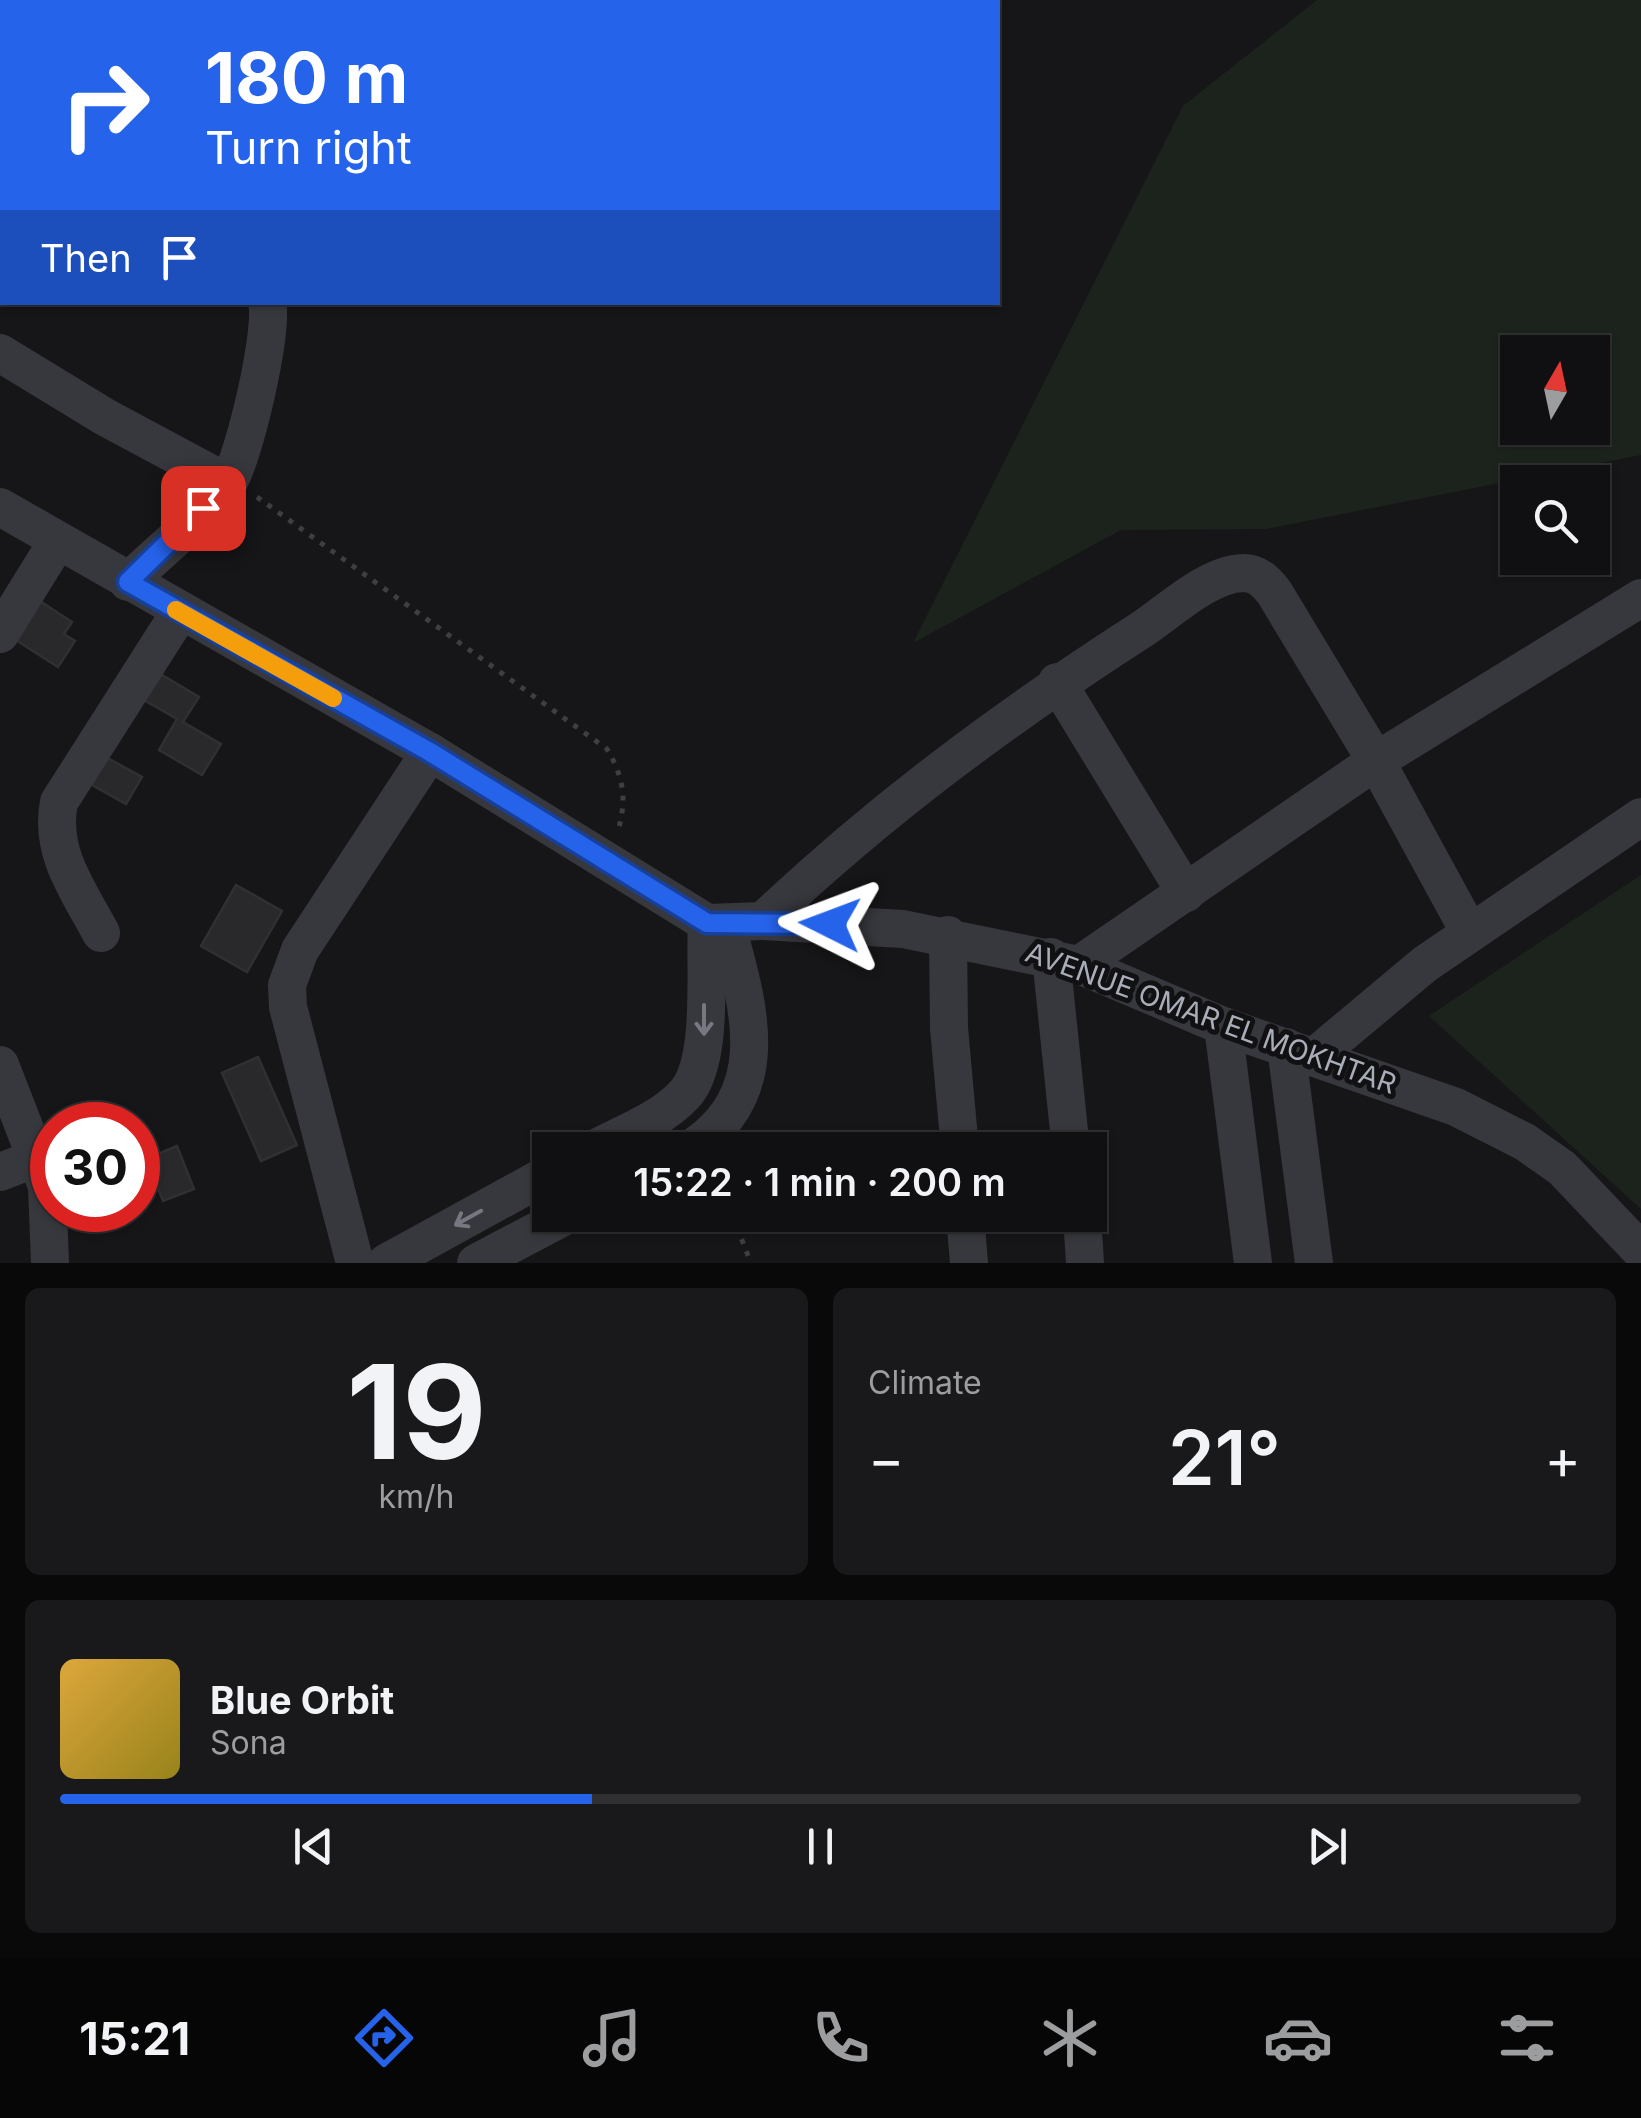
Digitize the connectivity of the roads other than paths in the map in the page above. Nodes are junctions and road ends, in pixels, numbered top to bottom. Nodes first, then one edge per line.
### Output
1 (268, 305) edge
2 (0, 353) edge
3 (228, 483) junction
4 (0, 507) edge
5 (57, 542) junction
6 (128, 582) junction
7 (1641, 598) edge
8 (180, 612) junction
9 (0, 634) edge
10 (1057, 682) junction
11 (430, 752) junction
12 (1376, 761) junction
13 (1641, 817) edge
14 (1186, 893) junction
15 (732, 922) junction
16 (101, 933) dead end
17 (1470, 933) junction
18 (948, 935) junction
19 (1065, 961) junction
20 (1224, 1026) junction
21 (1300, 1052) junction
22 (0, 1065) edge
23 (625, 1132) edge
24 (707, 1132) edge
25 (959, 1132) edge
26 (1070, 1132) edge
27 (30, 1136) edge
28 (30, 1160) edge
29 (0, 1172) edge
30 (532, 1183) edge
31 (51, 1232) edge
32 (535, 1232) edge
33 (966, 1232) edge
34 (1083, 1232) edge
35 (1641, 1251) edge
36 (50, 1263) edge
37 (355, 1263) edge
38 (386, 1263) edge
39 (476, 1263) edge
40 (969, 1263) edge
41 (1085, 1263) edge
42 (1253, 1263) edge
43 (1314, 1263) edge

1 - 3 street
2 - 3 street
3 - 6 street
4 - 5 street, AVENUE OMAR EL MOKHTAR
5 - 6 street, AVENUE OMAR EL MOKHTAR
5 - 9 street
6 - 8 street, AVENUE OMAR EL MOKHTAR
7 - 12 street
8 - 11 street, AVENUE OMAR EL MOKHTAR
8 - 16 street
10 - 12 street
10 - 14 street
10 - 15 street
11 - 15 street, AVENUE OMAR EL MOKHTAR
11 - 37 street
12 - 14 street
12 - 17 street
13 - 17 street
14 - 19 street
15 - 18 street, AVENUE OMAR EL MOKHTAR
15 -> 23 street
15 - 24 street
17 - 21 street
18 - 19 street, AVENUE OMAR EL MOKHTAR
18 - 25 street
19 - 20 street, AVENUE OMAR EL MOKHTAR
19 - 26 street
20 - 21 street, AVENUE OMAR EL MOKHTAR
20 - 42 street
21 - 35 street, AVENUE OMAR EL MOKHTAR
21 - 43 street
22 - 27 street
28 - 29 street
30 -> 38 street
31 - 36 street
32 - 39 street
33 - 40 street
34 - 41 street

